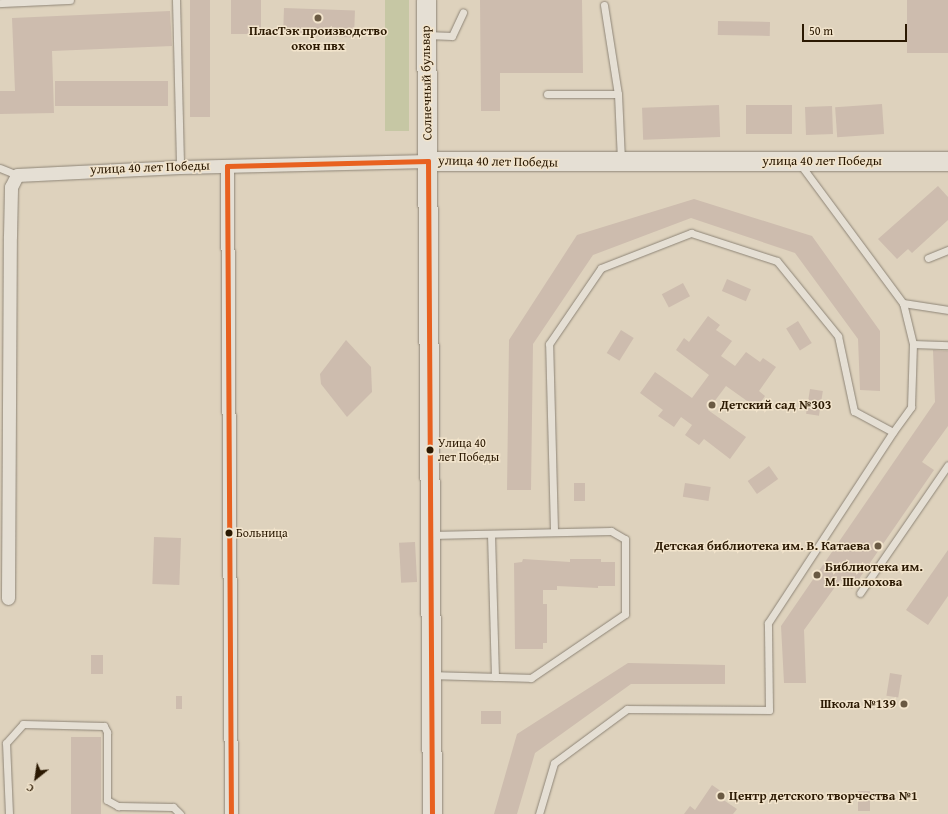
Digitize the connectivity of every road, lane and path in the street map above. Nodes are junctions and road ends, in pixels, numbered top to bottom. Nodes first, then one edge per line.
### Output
1 (70, 0) edge
2 (176, 0) edge
3 (426, 0) edge
4 (0, 3) edge
5 (604, 5) dead end
6 (462, 12) dead end
7 (426, 36) junction
8 (547, 94) dead end
9 (618, 94) junction
10 (428, 161) junction
11 (948, 161) edge
12 (798, 162) junction
13 (621, 163) junction
14 (227, 166) junction
15 (180, 167) junction
16 (0, 168) edge
17 (17, 175) junction
18 (5, 236) edge
19 (948, 250) edge
20 (928, 258) dead end
21 (903, 302) junction
22 (948, 310) edge
23 (4, 311) edge
24 (913, 344) junction
25 (948, 345) edge
26 (4, 430) edge
27 (893, 432) junction
28 (948, 465) edge
29 (554, 530) junction
30 (491, 534) junction
31 (431, 535) junction
32 (860, 593) dead end
33 (8, 598) dead end
34 (430, 675) junction
35 (495, 676) junction
36 (9, 814) edge
37 (180, 814) edge
38 (231, 814) edge
39 (432, 814) edge
40 (538, 814) edge

1 - 4 lane
2 - 15 lane
3 - 7 main road, Солнечный бульвар
5 - 9 lane
6 - 7 lane
7 - 10 main road, Солнечный бульвар
8 - 9 lane
9 - 13 lane
10 - 13 main road, улица 40 лет Победы
10 - 14 street, улица 40 лет Победы
10 - 31 main road, Солнечный бульвар
11 - 12 main road, улица 40 лет Победы
12 - 13 main road, улица 40 лет Победы
12 - 21 lane
14 - 15 street, улица 40 лет Победы
14 - 38 street
15 - 17 street, улица 40 лет Победы
16 - 17 lane
17 - 18 street
18 - 23 street
19 - 20 lane
21 - 22 lane
21 - 24 lane
23 - 26 street
24 - 25 lane
24 - 27 lane
26 - 33 street
27 - 29 lane
27 - 40 lane
28 - 32 lane
29 - 30 lane
29 - 35 lane
30 - 31 lane
30 - 35 lane
31 - 34 main road, Солнечный бульвар
34 - 35 lane
34 - 39 main road, Солнечный бульвар
36 - 37 lane

